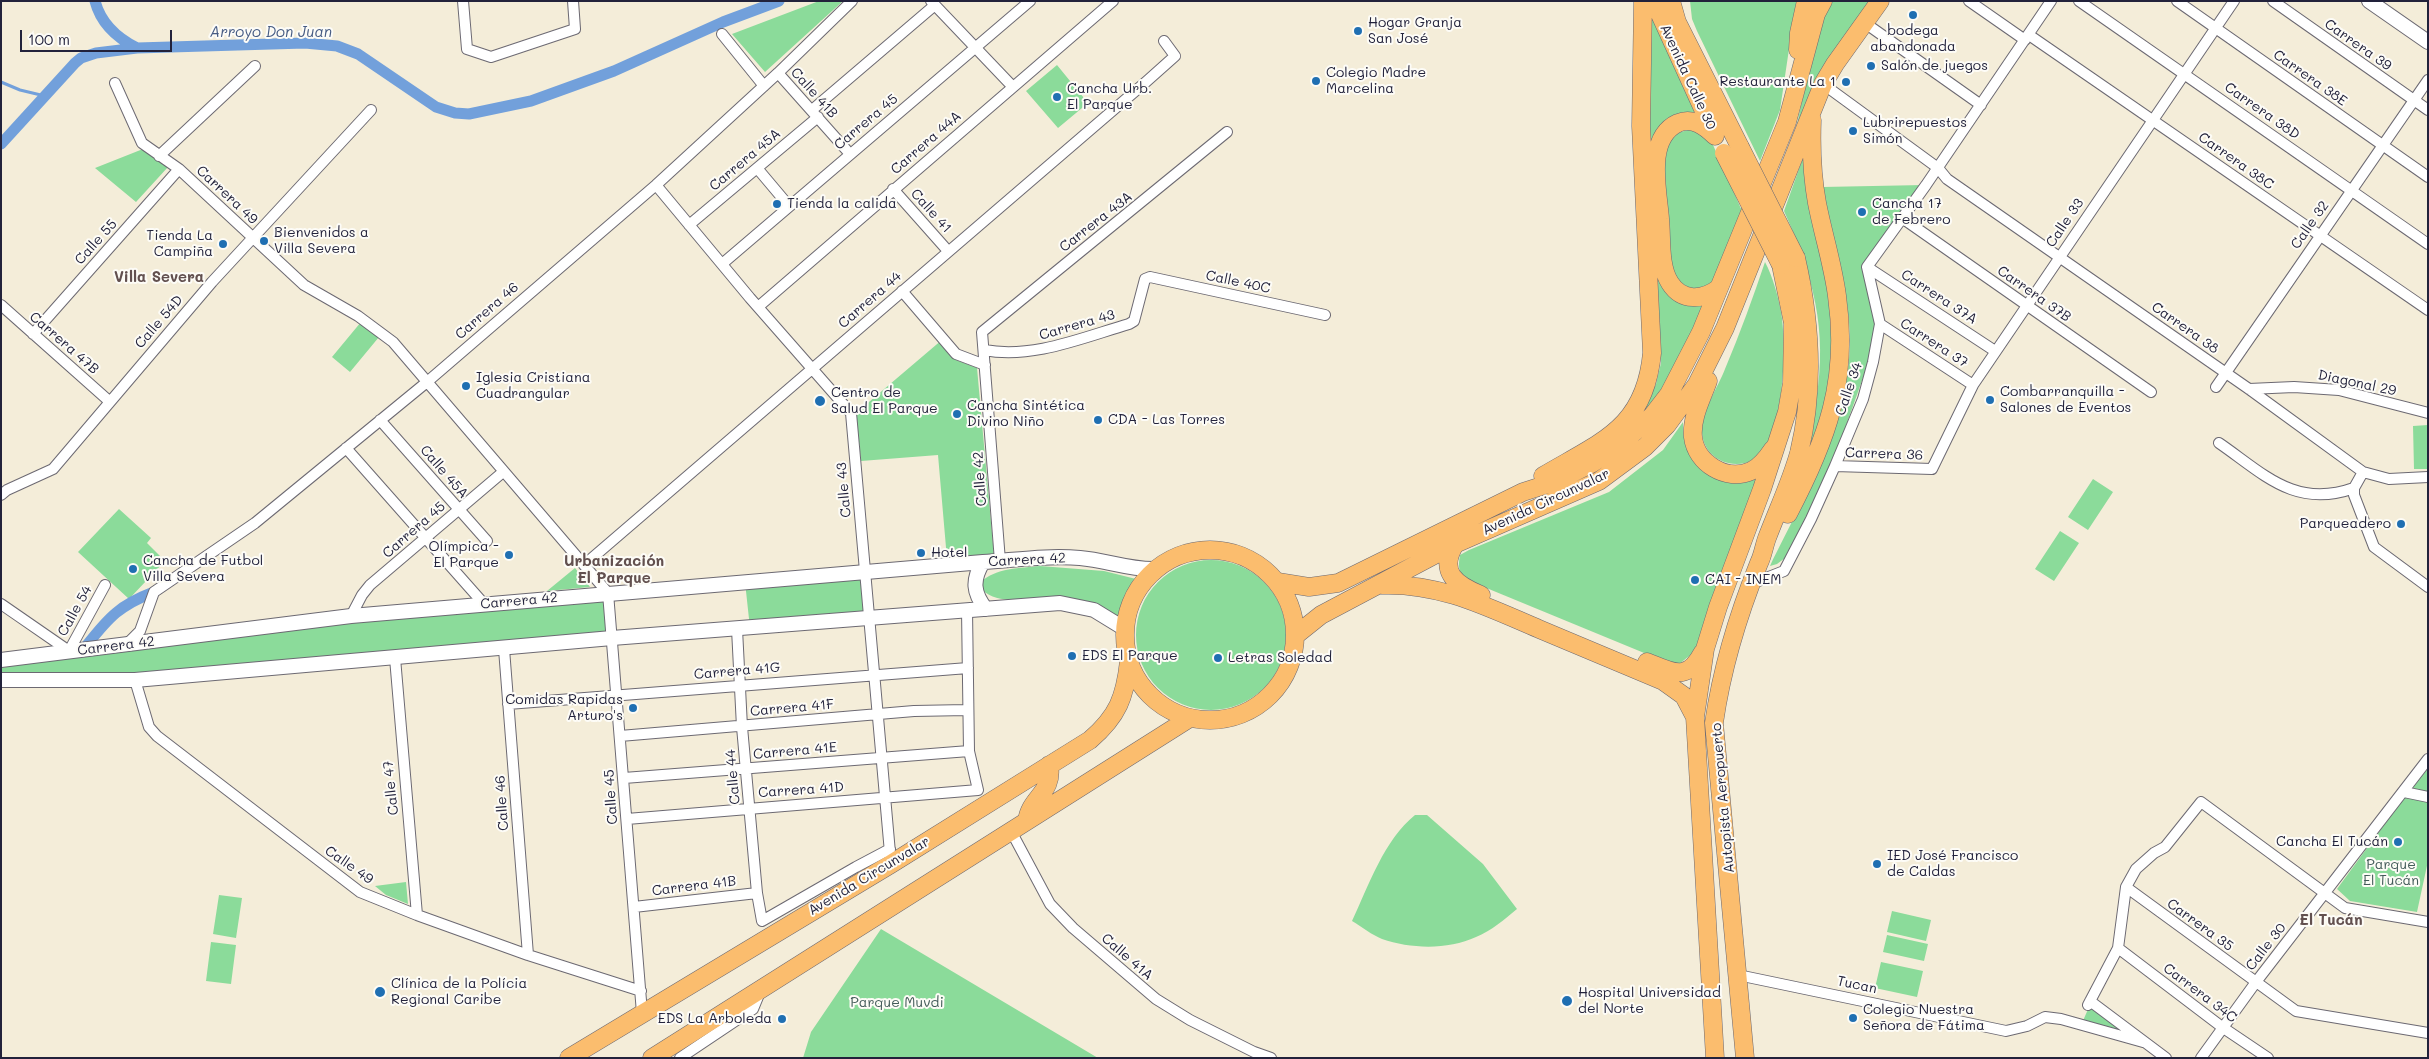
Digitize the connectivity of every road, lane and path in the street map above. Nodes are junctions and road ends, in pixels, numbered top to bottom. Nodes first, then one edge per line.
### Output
1 (463, 1) edge
2 (573, 1) edge
3 (852, 1) edge
4 (1030, 1) edge
5 (1113, 1) edge
6 (1643, 1) edge
7 (1654, 1) edge
8 (1671, 1) edge
9 (1679, 1) edge
10 (1806, 1) edge
11 (1822, 1) edge
12 (1880, 1) edge
13 (1969, 1) edge
14 (2051, 1) edge
15 (2079, 1) edge
16 (2176, 1) edge
17 (2234, 1) edge
18 (2273, 1) edge
19 (2369, 1) edge
20 (933, 3) edge
21 (1677, 22) junction
22 (1865, 23) junction
23 (2215, 28) junction
24 (722, 34) dead end
25 (2027, 37) junction
26 (1164, 41) dead end
27 (2428, 42) edge
28 (975, 48) junction
29 (255, 66) dead end
30 (778, 73) junction
31 (2185, 74) junction
32 (2428, 80) edge
33 (115, 82) dead end
34 (1823, 84) junction
35 (764, 86) junction
36 (1012, 87) junction
37 (1794, 95) junction
38 (2414, 101) junction
39 (1981, 105) junction
40 (1812, 109) junction
41 (371, 110) dead end
42 (2428, 110) edge
43 (815, 114) junction
44 (2152, 120) junction
45 (1227, 132) dead end
46 (1715, 136) junction
47 (2382, 145) junction
48 (1732, 150) junction
49 (850, 154) junction
50 (160, 156) junction
51 (757, 168) junction
52 (1938, 168) junction
53 (179, 169) junction
54 (2428, 177) edge
55 (656, 185) junction
56 (893, 190) junction
57 (2351, 190) junction
58 (789, 206) junction
59 (1902, 218) junction
60 (689, 225) junction
61 (2320, 236) junction
62 (253, 238) junction
63 (2428, 244) edge
64 (948, 251) junction
65 (2058, 257) junction
66 (1788, 261) junction
67 (722, 264) junction
68 (1867, 267) junction
69 (1145, 279) joint
70 (1719, 288) junction
71 (902, 291) junction
72 (1, 305) edge
73 (2025, 306) junction
74 (758, 307) junction
75 (2428, 310) edge
76 (1325, 315) dead end
77 (1880, 324) junction
78 (1726, 328) junction
79 (982, 332) joint
80 (33, 334) junction
81 (984, 350) junction
82 (1995, 351) junction
83 (985, 365) junction
84 (813, 370) junction
85 (2226, 373) junction
86 (427, 382) junction
87 (1973, 385) junction
88 (2216, 386) dead end
89 (2250, 389) junction
90 (2151, 392) dead end
91 (109, 401) junction
92 (2428, 413) edge
93 (380, 420) junction
94 (1779, 441) junction
95 (2219, 443) dead end
96 (346, 448) junction
97 (1835, 466) junction
98 (1932, 469) joint
99 (503, 472) junction
100 (2363, 472) junction
101 (2428, 477) edge
102 (2354, 488) junction
103 (1523, 492) junction
104 (1, 496) edge
105 (458, 510) junction
106 (426, 538) junction
107 (487, 542) dead end
108 (1455, 544) junction
109 (1000, 561) junction
110 (982, 562) junction
111 (1760, 562) junction
112 (584, 565) junction
113 (1156, 569) junction
114 (865, 573) junction
115 (1278, 582) junction
116 (105, 585) dead end
117 (1749, 585) junction
118 (1377, 586) junction
119 (2428, 587) edge
120 (608, 593) junction
121 (1, 604) edge
122 (484, 604) junction
123 (986, 609) junction
124 (967, 610) junction
125 (351, 616) junction
126 (869, 620) junction
127 (737, 629) junction
128 (1125, 629) junction
129 (140, 630) junction
130 (1296, 635) junction
131 (612, 638) junction
132 (151, 642) junction
133 (125, 646) junction
134 (1705, 649) junction
135 (504, 650) junction
136 (68, 652) junction
137 (395, 658) junction
138 (2, 659) edge
139 (1129, 661) junction
140 (968, 668) junction
141 (874, 674) junction
142 (1, 680) edge
143 (135, 680) junction
144 (740, 685) junction
145 (617, 695) junction
146 (508, 704) junction
147 (967, 710) junction
148 (878, 714) junction
149 (1695, 717) junction
150 (1190, 718) junction
151 (742, 727) junction
152 (620, 736) junction
153 (969, 751) junction
154 (882, 758) junction
155 (2428, 759) edge
156 (1049, 764) junction
157 (746, 769) junction
158 (624, 778) junction
159 (2404, 792) junction
160 (985, 794) junction
161 (2428, 796) edge
162 (886, 798) junction
163 (749, 808) junction
164 (627, 819) junction
165 (1027, 821) junction
166 (1011, 831) junction
167 (891, 856) junction
168 (2126, 887) junction
169 (757, 893) junction
170 (2324, 893) junction
171 (634, 907) junction
172 (417, 915) junction
173 (2428, 922) edge
174 (2118, 948) junction
175 (528, 955) junction
176 (1738, 974) junction
177 (2256, 982) junction
178 (761, 989) junction
179 (642, 1000) junction
180 (2222, 1027) junction
181 (2428, 1033) edge
182 (2144, 1042) junction
183 (1270, 1057) edge
184 (569, 1058) edge
185 (652, 1058) edge
186 (680, 1058) edge
187 (1715, 1058) edge
188 (1745, 1058) edge
189 (2166, 1058) edge
190 (2201, 1058) edge
191 (2268, 1058) edge

1 - 2 street
3 - 30 street, Carrera 46
4 - 28 street, Carrera 45
5 - 36 street, Carrera 44A
6 - 103 highway
7 - 46 highway, Avenida Calle 30
8 - 21 highway, Avenida Calle 30
9 - 21 highway
10 - 37 highway
11 - 37 highway
12 - 22 highway, Avenida Circunvalar
13 - 25 street, Carrera 38C
14 - 25 street
15 - 31 street, Carrera 38D
16 - 23 street, Carrera 38E
17 - 23 street, Calle 33
18 - 38 street, Carrera 39
19 - 27 street
20 - 28 street
20 - 43 street, Carrera 45A
21 - 48 highway, Avenida Calle 30
22 - 34 highway, Avenida Circunvalar
22 - 39 street
23 - 31 street, Calle 33
23 - 47 street, Carrera 38E
24 - 35 street
25 - 39 street
25 - 44 street, Carrera 38C
26 - 64 street, Carrera 44
28 - 36 street
28 - 49 street, Carrera 45
29 - 50 street
30 - 35 street, Carrera 46
30 - 43 street, Calle 41B
31 - 44 street, Calle 33
31 - 57 street, Carrera 38D
32 - 38 street, Calle 32
33 - 50 street, Carrera 49
34 - 40 highway, Avenida Circunvalar
34 - 52 street, Carrera 38
35 - 55 street, Carrera 46
36 - 56 street, Carrera 44A
37 - 70 highway, Avenida Circunvalar
38 - 42 street, Carrera 39
38 - 47 street, Calle 32
39 - 52 street
40 - 78 highway, Avenida Circunvalar
40 - 111 highway
41 - 62 street, Calle 54D
43 - 49 street, Calle 41B
43 - 51 street, Carrera 45A
44 - 61 street, Carrera 38C
44 - 65 street, Calle 33
45 - 79 street, Carrera 43A
46 - 48 highway, Avenida Calle 30
46 - 70 highway
47 - 54 street, Carrera 38E
47 - 57 street, Calle 32
48 - 66 highway, Autopista Aeropuerto, bridge
49 - 58 street, Carrera 45
50 - 53 street, Carrera 49
51 - 58 street
51 - 60 street, Carrera 45A
52 - 59 street
52 - 65 street, Carrera 38
53 - 62 street, Carrera 49
53 - 80 street, Calle 55
55 - 60 street, Calle 43
55 - 86 street, Carrera 46
56 - 64 street, Calle 41
56 - 74 street, Carrera 44A
57 - 61 street, Calle 32
57 - 63 street, Carrera 38D
58 - 67 street, Carrera 45
59 - 68 street
59 - 73 street, Carrera 37B
60 - 67 street, Calle 43
61 - 75 street, Carrera 38C
61 - 85 street, Calle 32
62 - 86 street, Carrera 49
62 - 91 street, Calle 54D
64 - 71 street, Carrera 44
65 - 73 street, Calle 33
65 - 85 street, Carrera 38
66 - 94 highway, Autopista Aeropuerto
66 - 111 highway, Autopista Aeropuerto
67 - 74 street, Calle 43
68 - 77 street, Calle 34
68 - 82 street, Carrera 37A
69 - 76 street, Calle 40C
69 - 81 street, Carrera 43
70 - 103 highway, Avenida Circunvalar
71 - 83 street
71 - 84 street, Carrera 44
72 - 80 street, Carrera 47B
73 - 82 street, Calle 33
73 - 90 street, Carrera 37B
74 - 84 street, Calle 43
77 - 87 street, Carrera 37
77 - 97 street, Calle 34
78 - 94 highway
78 - 108 highway, Avenida Circunvalar
79 - 81 street, Calle 42
80 - 91 street, Carrera 47B
81 - 83 street, Calle 42
82 - 87 street, Calle 33
83 - 109 street, Calle 42
84 - 112 street, Carrera 44
84 - 114 street, Calle 43
85 - 88 street, Calle 32
85 - 89 street, Carrera 38
86 - 93 street, Carrera 46
86 - 99 street
87 - 98 street, Calle 33
89 - 92 street, Diagonal 29
89 - 100 street, Carrera 38
91 - 104 street, Calle 54D
93 - 96 street, Carrera 46
93 - 105 street, Calle 45A
94 - 134 highway, Autopista Aeropuerto
95 - 102 street
96 - 106 street
96 - 129 street, Carrera 46
97 - 98 street, Carrera 36
97 - 117 street, Calle 34
99 - 105 street, Carrera 45
99 - 112 street
100 - 101 street, Carrera 38
100 - 102 street
102 - 119 street
103 - 115 highway, Avenida Circunvalar
105 - 106 street, Carrera 45
105 - 107 street, Calle 45A
106 - 122 street
106 - 125 street, Carrera 45
108 - 118 highway, Avenida Circunvalar
108 - 134 highway
109 - 110 street, Carrera 42
109 - 113 street, Carrera 42
110 - 114 street, Carrera 42
110 - 123 street
111 - 117 highway, Autopista Aeropuerto
112 - 120 street
113 - 115 highway
113 - 128 highway
114 - 120 street, Carrera 42
114 - 126 street, Calle 43
115 - 130 highway
116 - 136 street, Calle 54
117 - 176 highway, Autopista Aeropuerto
118 - 130 highway, Avenida Circunvalar
118 - 149 highway
120 - 122 street, Carrera 42
120 - 131 street, Calle 45
121 - 136 street
122 - 125 street, Carrera 42
123 - 124 street
123 - 128 street
124 - 126 street
124 - 140 street
125 - 132 street, Carrera 42
126 - 127 street
126 - 141 street, Calle 43
127 - 131 street
127 - 144 street, Calle 44
128 - 139 highway
129 - 132 street
129 - 133 street, Carrera 46
130 - 150 highway
131 - 135 street
131 - 145 street, Calle 45
132 - 133 street, Carrera 42
133 - 136 street, Carrera 42
134 - 149 highway, Autopista Aeropuerto
135 - 137 street
135 - 146 street, Calle 46
136 - 138 street, Carrera 42
137 - 143 street
137 - 172 street, Calle 47
139 - 150 highway
139 - 156 highway, Avenida Circunvalar
140 - 141 street, Carrera 41G
140 - 147 street
141 - 144 street, Carrera 41G
141 - 148 street, Calle 43
142 - 143 street
143 - 172 street, Calle 49
144 - 145 street, Carrera 41G
144 - 151 street, Calle 44
145 - 146 street, Carrera 41G
145 - 152 street, Calle 45
146 - 175 street, Calle 46
147 - 148 street, Carrera 41F
147 - 153 street
148 - 151 street, Carrera 41F
148 - 154 street, Calle 43
149 - 187 highway, Autopista Aeropuerto
150 - 165 highway
151 - 152 street, Carrera 41F
151 - 157 street, Calle 44
152 - 158 street, Calle 45
153 - 154 street, Carrera 41E
153 - 160 street
154 - 157 street, Carrera 41E
154 - 162 street, Calle 43
155 - 159 street, Calle 30
156 - 160 highway, Avenida Circunvalar
156 - 165 highway
157 - 158 street, Carrera 41E
157 - 163 street, Calle 44
158 - 164 street, Calle 45
159 - 161 street
159 - 170 street, Calle 30
160 - 162 street, Carrera 41D
160 - 167 highway, Avenida Circunvalar
162 - 163 street, Carrera 41D
162 - 167 street, Calle 43
163 - 164 street, Carrera 41D
163 - 169 street, Calle 44
164 - 171 street, Calle 45
165 - 166 highway
166 - 178 highway
166 - 183 street, Calle 41A
167 - 169 street, Calle 44
167 - 179 highway, Avenida Circunvalar
168 - 170 street
168 - 174 street
168 - 177 street, Carrera 35
169 - 171 street, Carrera 41B
170 - 173 street
170 - 177 street, Calle 30
171 - 179 street, Calle 45
172 - 175 street, Calle 49
174 - 180 street, Carrera 34C
174 - 182 street
175 - 179 street, Calle 49
176 - 182 street, Tucan
176 - 188 highway, Autopista Aeropuerto
177 - 180 street, Calle 30
177 - 181 street, Carrera 35
178 - 185 highway
178 - 186 street
179 - 184 highway, Avenida Circunvalar
180 - 190 street, Calle 30
180 - 191 street, Carrera 34C
182 - 189 street

